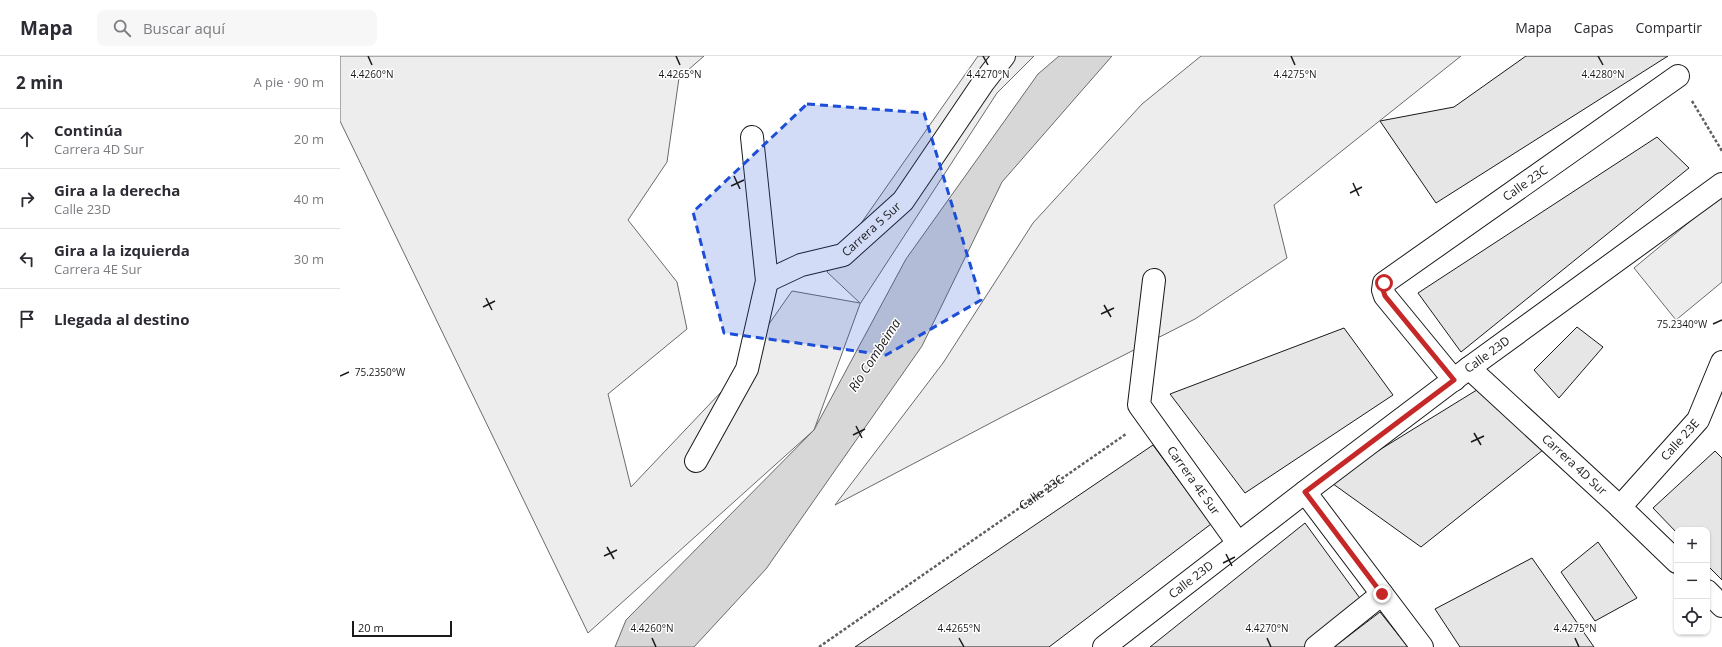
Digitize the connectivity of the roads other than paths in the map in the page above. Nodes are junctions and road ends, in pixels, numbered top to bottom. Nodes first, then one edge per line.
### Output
1 (1004, 56) edge
2 (1678, 76) road end
3 (752, 137) dead end
4 (1722, 184) edge
5 (1154, 280) dead end
6 (767, 281) junction
7 (1385, 296) joint
8 (1722, 362) edge
9 (1462, 374) junction
10 (696, 461) dead end
11 (1305, 492) junction
12 (1620, 507) junction
13 (1238, 543) junction
14 (1674, 559) edge
15 (1382, 594) junction
16 (1710, 594) edge
17 (1722, 606) edge
18 (1104, 647) edge
19 (1316, 647) edge
20 (1422, 647) edge

1 - 6 street, Carrera 5 Sur
2 - 7 street, Calle 23C
3 - 6 street
4 - 9 street, Calle 23D
5 - 13 street, Carrera 4E Sur
6 - 10 street
7 - 9 street, Carrera 4D Sur
8 - 12 street, Calle 23E
9 - 11 street, Calle 23D
9 - 12 street, Carrera 4D Sur
11 - 13 street, Calle 23D
11 - 15 street
12 - 14 street, Carrera 4D Sur
13 - 18 street, Calle 23D
15 - 19 street
15 - 20 street
16 - 17 street

